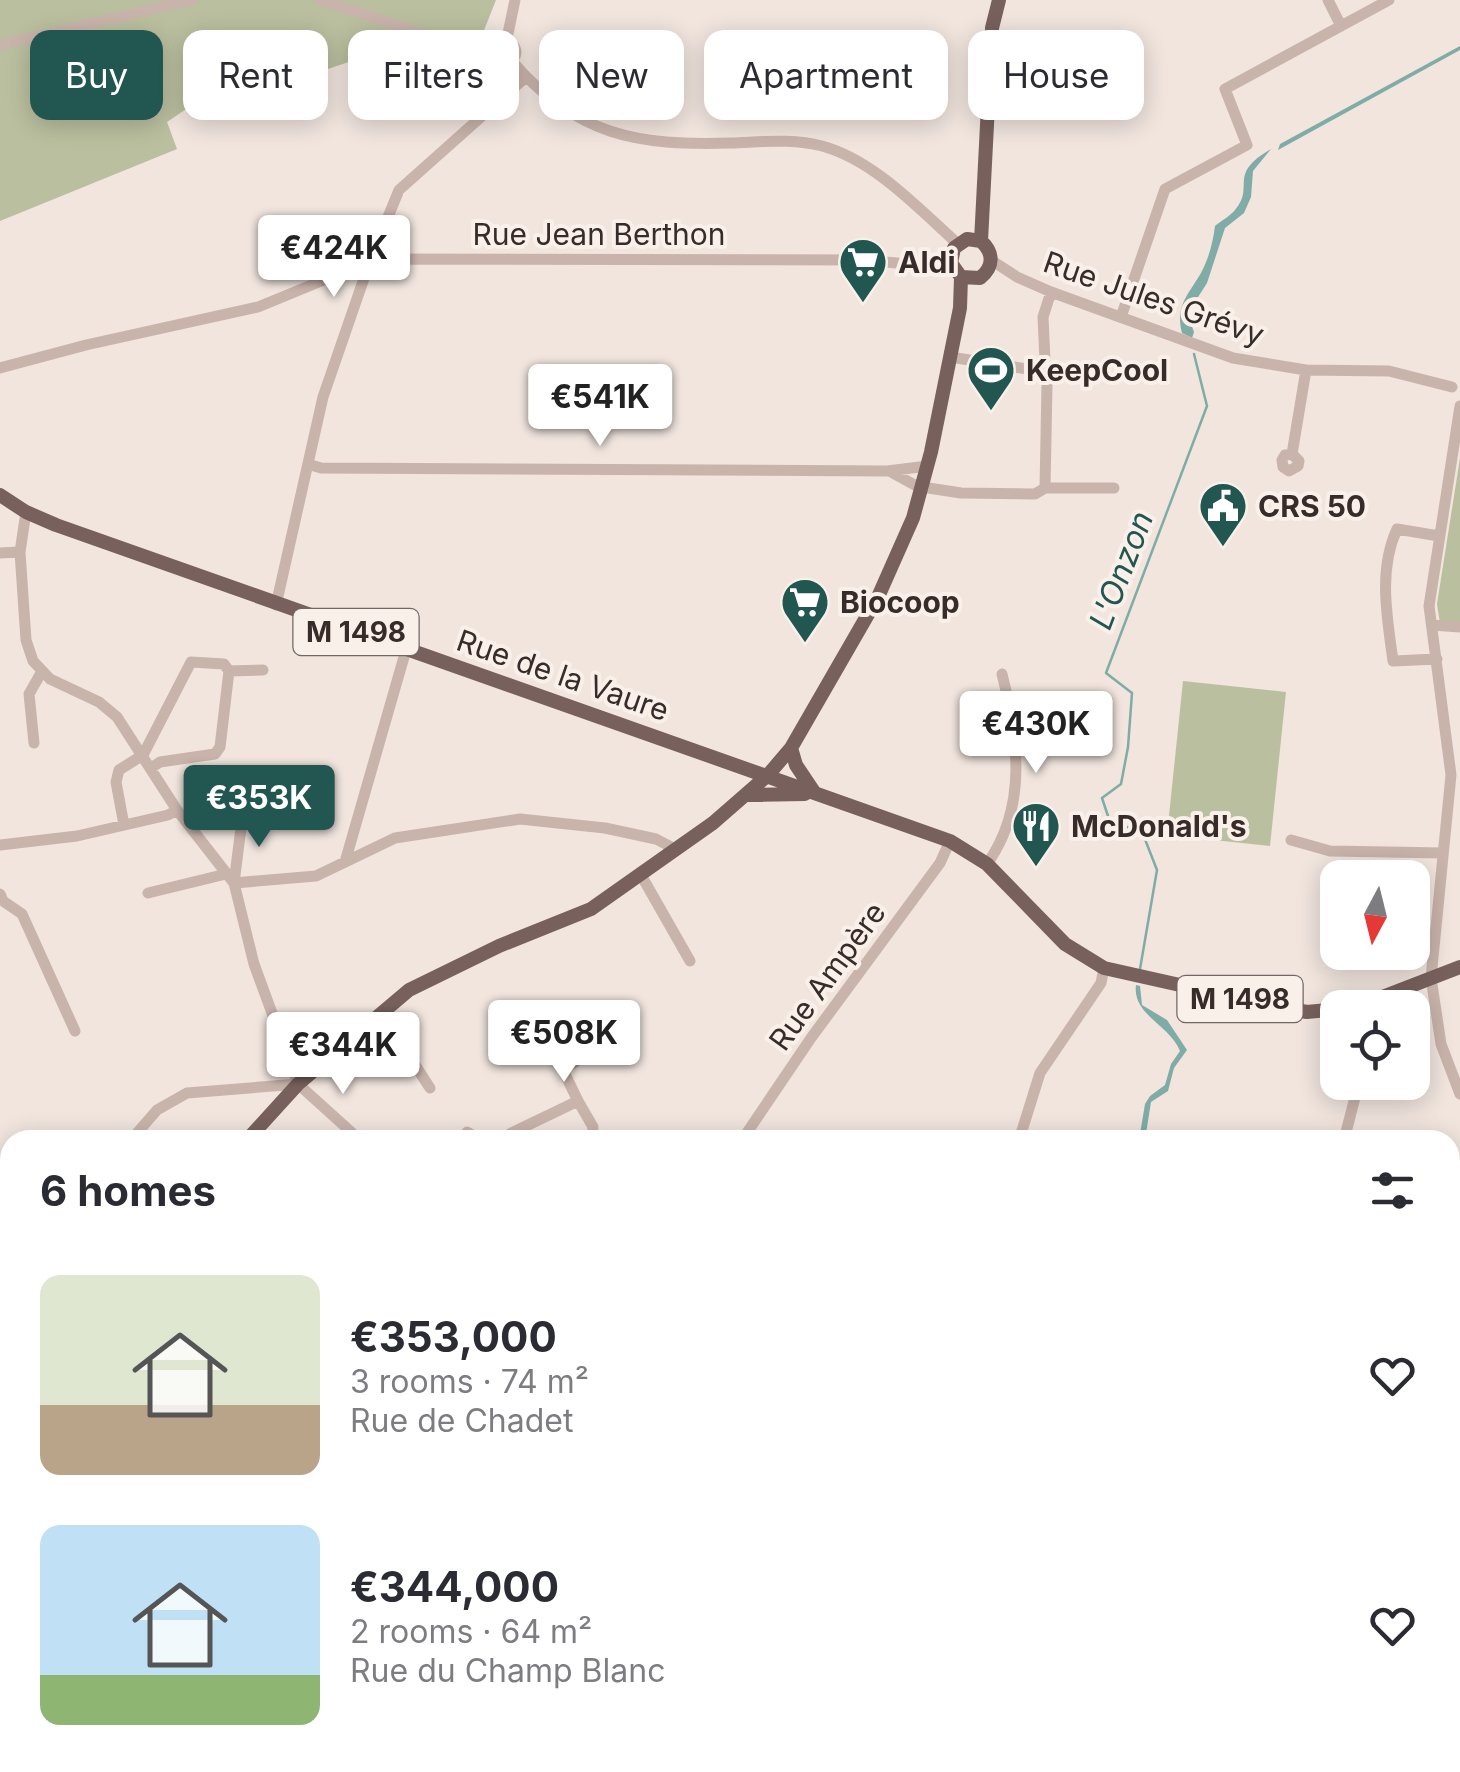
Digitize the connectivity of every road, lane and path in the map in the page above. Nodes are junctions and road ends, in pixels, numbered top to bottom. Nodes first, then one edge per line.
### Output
1 (192, 0) edge
2 (320, 0) edge
3 (515, 0) edge
4 (999, 0) edge
5 (1328, 0) edge
6 (1389, 0) edge
7 (1341, 26) junction
8 (411, 30) edge
9 (507, 30) edge
10 (0, 44) edge
11 (519, 69) edge
12 (526, 77) junction
13 (969, 259) junction
14 (370, 261) junction
15 (1051, 292) junction
16 (1121, 317) junction
17 (950, 357) junction
18 (0, 368) edge
19 (1306, 370) junction
20 (1040, 371) junction
21 (1456, 382) edge
22 (1460, 404) edge
23 (1292, 454) dead end
24 (308, 464) junction
25 (928, 466) junction
26 (887, 471) junction
27 (922, 488) junction
28 (1046, 488) junction
29 (1114, 488) dead end
30 (0, 496) edge
31 (26, 512) junction
32 (1439, 536) junction
33 (0, 552) edge
34 (20, 552) junction
35 (276, 605) junction
36 (1432, 625) junction
37 (1460, 627) edge
38 (406, 650) junction
39 (1437, 659) junction
40 (230, 670) junction
41 (263, 670) dead end
42 (42, 673) junction
43 (1002, 674) dead end
44 (34, 743) dead end
45 (789, 750) junction
46 (143, 756) junction
47 (745, 767) junction
48 (150, 768) junction
49 (768, 775) junction
50 (819, 794) junction
51 (746, 795) junction
52 (177, 810) junction
53 (243, 812) dead end
54 (124, 825) junction
55 (1292, 840) dead end
56 (950, 841) junction
57 (0, 846) edge
58 (677, 850) junction
59 (1443, 853) junction
60 (346, 862) junction
61 (987, 864) junction
62 (640, 875) junction
63 (230, 878) junction
64 (148, 893) dead end
65 (0, 894) edge
66 (690, 960) dead end
67 (1460, 966) edge
68 (1104, 968) junction
69 (1430, 978) junction
70 (1404, 990) edge
71 (1320, 1011) edge
72 (382, 1014) junction
73 (573, 1016) dead end
74 (74, 1031) dead end
75 (298, 1084) junction
76 (430, 1088) dead end
77 (1460, 1094) edge
78 (1354, 1100) edge
79 (578, 1101) junction
80 (140, 1130) edge
81 (256, 1130) edge
82 (349, 1130) edge
83 (517, 1130) edge
84 (593, 1130) edge
85 (749, 1130) edge
86 (1022, 1130) edge
87 (1347, 1130) edge

1 - 10 street
2 - 8 street
3 - 9 street
4 - 13 main road
5 - 7 street
6 - 7 street
7 - 16 street
11 - 12 street
12 - 13 street
12 - 14 street
13 - 14 street, Rue Jean Berthon
13 - 15 street, Rue Jules Grévy
13 - 17 main road
14 - 18 street, Rue Jean Berthon
14 - 24 street
15 - 16 street, Rue Jules Grévy
15 - 20 street
16 - 19 street, Rue Jules Grévy
17 - 20 street
17 - 25 main road
19 - 21 street, Rue Jules Grévy
19 - 23 street
20 - 28 street
21 - 22 street
22 - 32 street
24 - 26 street
24 - 35 street
25 - 26 street
25 - 27 main road
26 - 27 street
27 - 28 street
27 - 45 main road
28 - 29 street
30 - 31 main road, Rue de la Vaure / M 1498
31 - 34 street
31 - 35 main road, Rue de la Vaure / M 1498
32 - 36 street
32 - 39 street
33 - 34 street
34 - 42 street
35 - 38 main road, Rue de la Vaure / M 1498
36 - 37 street
36 - 39 street
38 - 47 main road, Rue de la Vaure / M 1498
38 - 60 street
39 - 59 street
40 - 41 street
40 - 46 street
40 - 48 street
42 - 44 street
42 - 46 street
43 - 61 street
45 - 47 main road
45 - 49 main road
45 - 50 main road
46 - 48 street
46 - 54 street
47 - 49 main road, M 1498
48 - 52 street
49 - 50 main road, M 1498
49 - 51 main road
50 - 51 main road
50 - 56 main road, M 1498
51 - 58 main road
52 - 54 street
52 - 63 street
53 - 63 street
54 - 57 street
55 - 59 street
56 - 61 main road, M 1498
56 - 85 street, Rue Ampère
58 - 60 street
58 - 62 main road
59 - 69 street
60 - 63 street
61 - 68 main road, M 1498
62 - 66 street
62 - 72 main road
63 - 64 street
63 - 75 street
65 - 74 street
67 - 69 main road, M 1498
68 - 71 main road, M 1498
68 - 86 street
69 - 70 main road, M 1498
69 - 77 street
72 - 75 main road
72 - 76 street
73 - 79 street
75 - 80 street
75 - 81 main road
75 - 82 street
78 - 87 street
79 - 83 street
79 - 84 street

